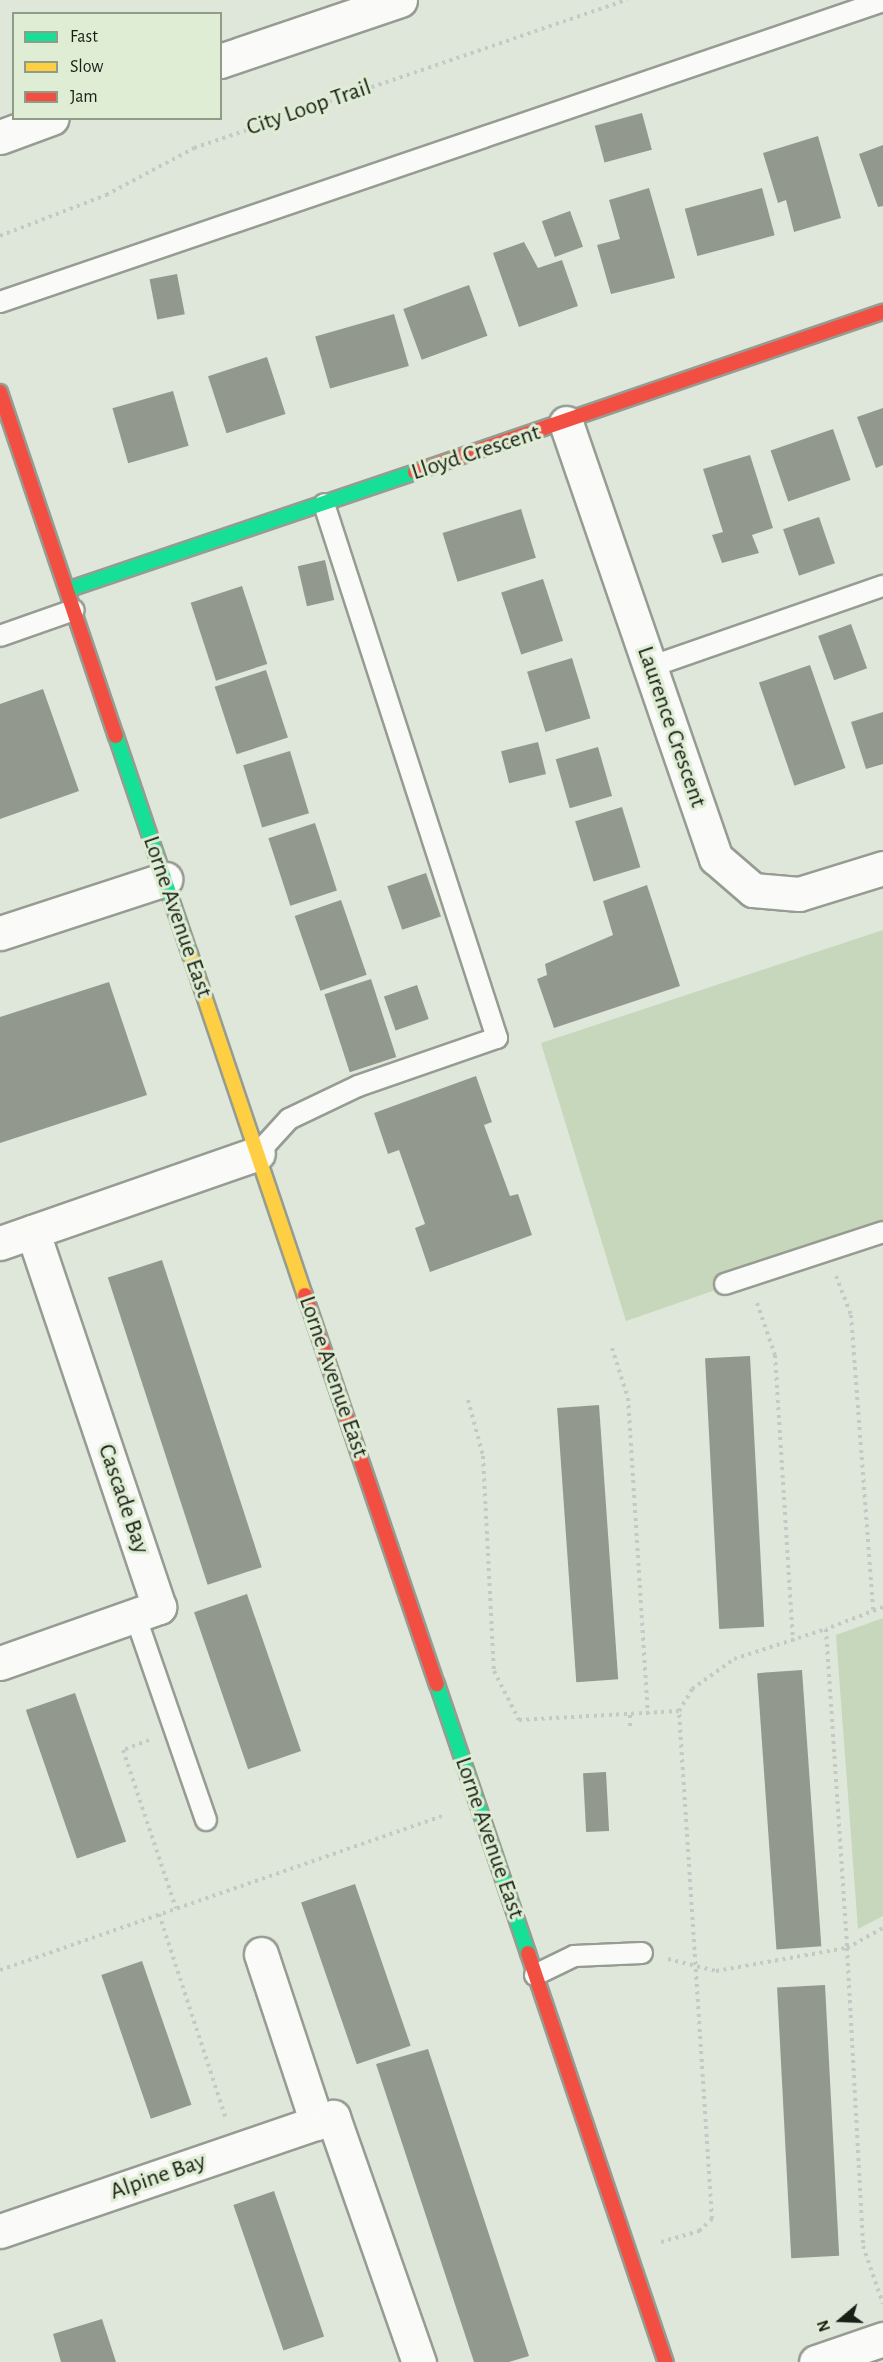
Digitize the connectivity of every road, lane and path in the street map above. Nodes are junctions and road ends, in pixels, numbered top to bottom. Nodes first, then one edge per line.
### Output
1 (400, 0) edge
2 (627, 0) edge
3 (883, 1) edge
4 (222, 60) edge
5 (46, 120) edge
6 (0, 136) edge
7 (0, 236) edge
8 (0, 302) edge
9 (883, 312) edge
10 (0, 392) edge
11 (566, 423) junction
12 (324, 504) junction
13 (883, 586) edge
14 (67, 591) junction
15 (74, 610) junction
16 (0, 636) edge
17 (650, 667) junction
18 (883, 868) edge
19 (165, 879) junction
20 (0, 933) edge
21 (258, 1153) junction
22 (33, 1232) junction
23 (883, 1232) edge
24 (0, 1243) edge
25 (826, 1250) junction
26 (748, 1277) junction
27 (725, 1284) dead end
28 (612, 1348) dead end
29 (468, 1400) dead end
30 (883, 1608) edge
31 (873, 1611) junction
32 (135, 1615) junction
33 (826, 1629) junction
34 (793, 1641) junction
35 (0, 1663) edge
36 (679, 1711) junction
37 (648, 1714) junction
38 (630, 1715) junction
39 (630, 1726) dead end
40 (175, 1730) junction
41 (477, 1803) junction
42 (206, 1820) dead end
43 (176, 1908) junction
44 (159, 1914) junction
45 (883, 1928) edge
46 (847, 1948) junction
47 (642, 1953) dead end
48 (261, 1954) dead end
49 (698, 1967) junction
50 (0, 1970) edge
51 (535, 1975) junction
52 (317, 2123) junction
53 (237, 2150) junction
54 (0, 2231) edge
55 (627, 2249) junction
56 (883, 2304) edge
57 (883, 2339) edge
58 (419, 2362) edge
59 (666, 2362) edge
60 (816, 2362) edge

1 - 4 street
2 - 7 path, City Loop Trail
3 - 8 lane
5 - 6 street
9 - 11 street, Lloyd Crescent
10 - 14 street, Lorne Avenue East
11 - 12 street, Lloyd Crescent
11 - 17 street, Laurence Crescent
12 - 14 street, Lloyd Crescent
12 - 21 lane
13 - 17 lane
14 - 15 street, Lorne Avenue East
15 - 16 lane
15 - 19 street, Lorne Avenue East
17 - 18 street, Laurence Crescent
19 - 20 street
19 - 21 street, Lorne Avenue East
21 - 22 street
21 - 41 street, Lorne Avenue East
22 - 24 street
22 - 32 street, Cascade Bay
23 - 25 lane
25 - 26 lane
25 - 31 path
26 - 27 lane
26 - 34 path
28 - 37 path
29 - 38 path
30 - 31 path
31 - 33 path
32 - 35 street, Cascade Bay
32 - 40 lane
33 - 34 path
33 - 46 path
34 - 36 path
36 - 37 path
36 - 49 path
37 - 38 path
38 - 39 path
40 - 42 lane
40 - 43 path
41 - 43 path
41 - 51 street, Lorne Avenue East
43 - 44 path
44 - 50 path
44 - 53 path
45 - 46 path
46 - 49 path
46 - 56 path
47 - 51 lane
48 - 52 street
49 - 55 path
51 - 55 street, Lorne Avenue East
52 - 53 street, Alpine Bay
52 - 58 street
53 - 54 street, Alpine Bay
55 - 59 street, Lorne Avenue East
57 - 60 street

